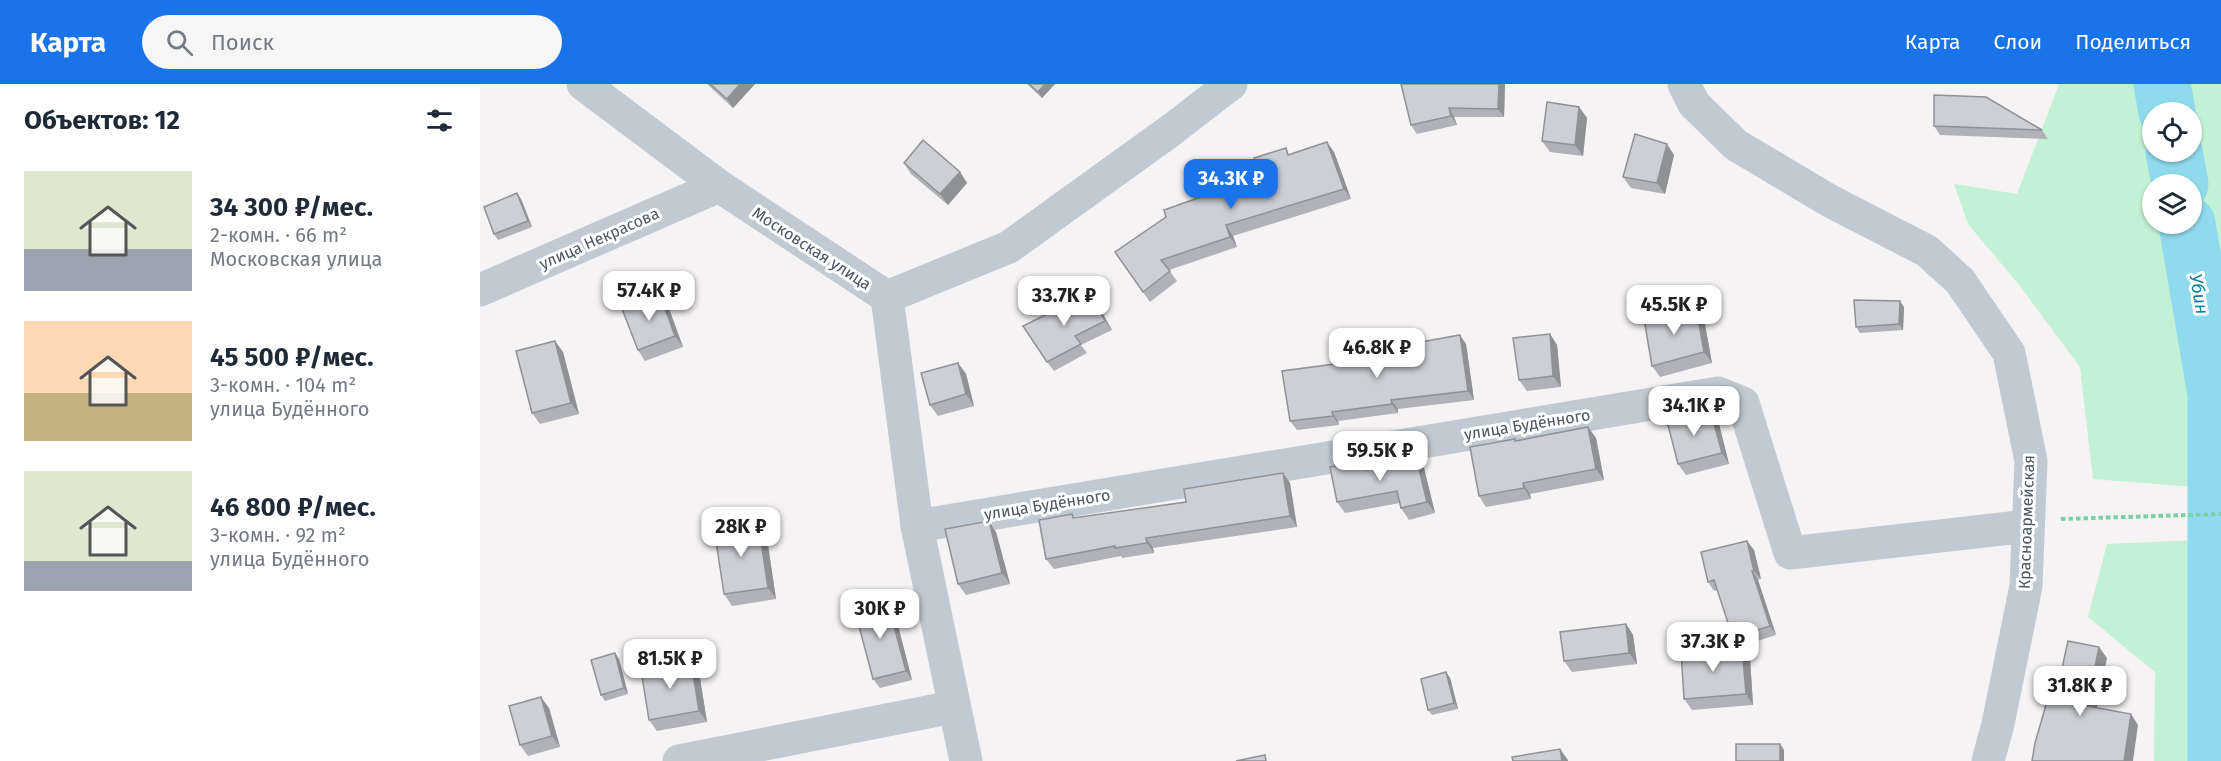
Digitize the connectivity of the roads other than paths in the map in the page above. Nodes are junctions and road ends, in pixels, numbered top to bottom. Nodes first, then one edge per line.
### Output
1 (583, 84) edge
2 (1231, 84) edge
3 (1684, 84) edge
4 (718, 186) junction
5 (480, 290) edge
6 (887, 297) junction
7 (917, 525) junction
8 (2028, 526) junction
9 (953, 706) junction
10 (679, 761) edge
11 (966, 761) edge
12 (1988, 761) edge

1 - 4 street, Московская улица
2 - 6 street, Московская улица
3 - 8 street, Красноармейская
4 - 5 street, улица Некрасова
4 - 6 street, Московская улица
6 - 7 street
7 - 8 street, улица Будённого
7 - 9 street
8 - 12 street, Красноармейская
9 - 10 street
9 - 11 street

